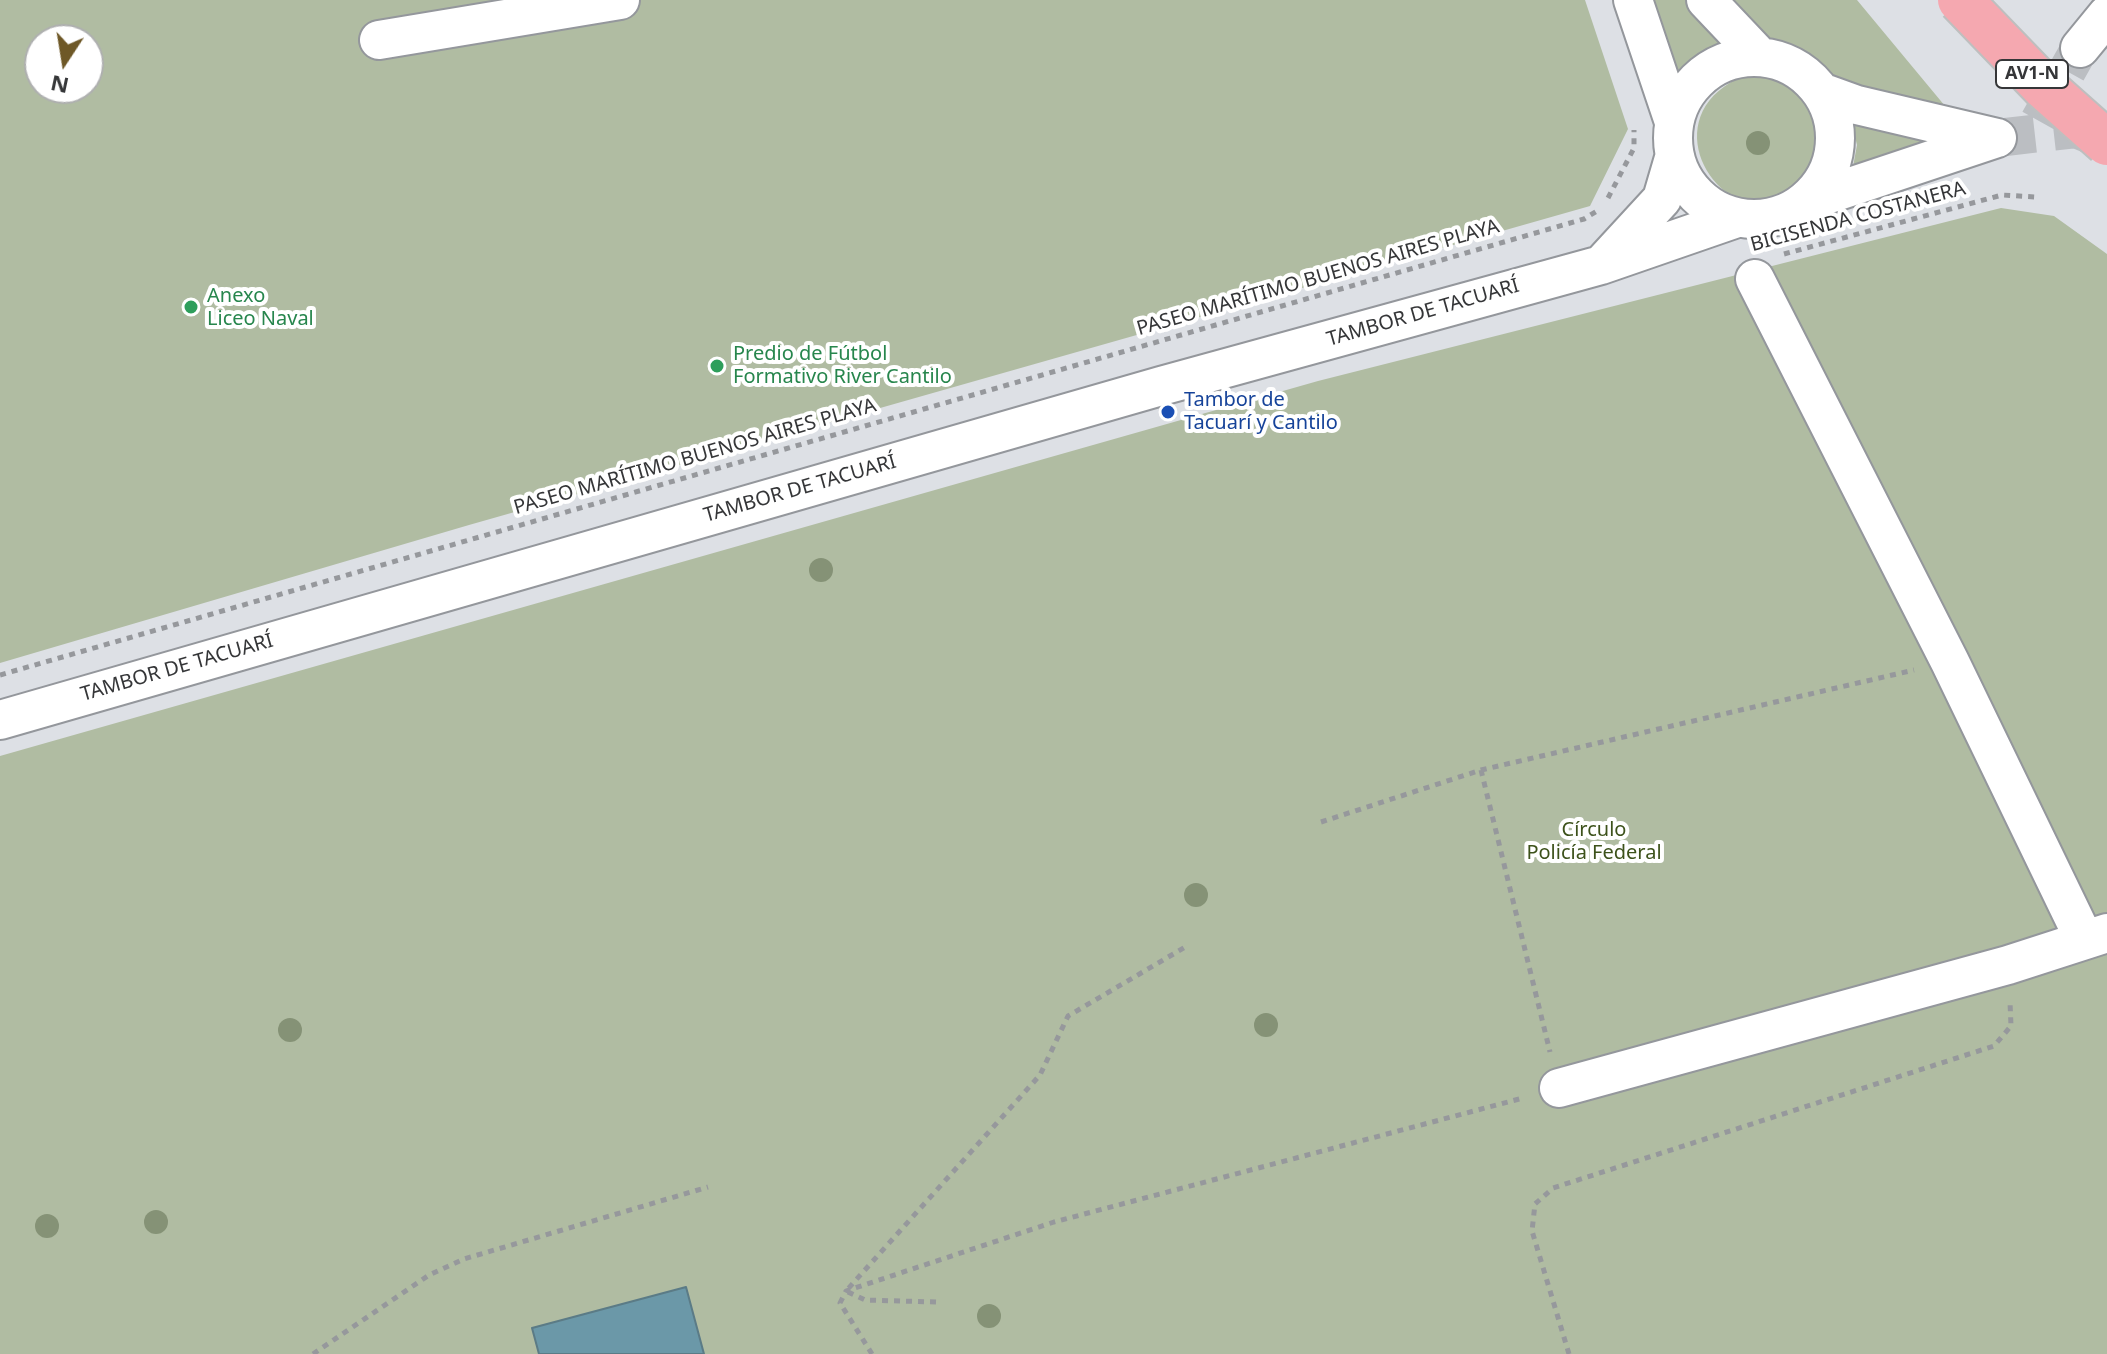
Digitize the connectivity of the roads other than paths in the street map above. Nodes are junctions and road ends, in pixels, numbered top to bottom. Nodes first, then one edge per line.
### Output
1 (620, 0) edge
2 (1633, 0) edge
3 (1706, 0) edge
4 (1960, 0) edge
5 (2107, 15) edge
6 (379, 40) dead end
7 (2080, 48) tunnel mouth
8 (1760, 57) junction
9 (1821, 92) junction
10 (1674, 140) junction
11 (2107, 143) edge
12 (1805, 202) junction
13 (1737, 218) junction
14 (1601, 265) junction
15 (1755, 279) dead end
16 (0, 720) edge
17 (2096, 936) edge
18 (1559, 1088) road end

1 - 6 street
2 - 10 street
3 - 8 street
4 - 11 highway, AV1-N, bridge
5 - 7 street
8 - 9 street
8 - 10 street
9 - 12 street
9 - 12 street
10 - 13 street
10 - 14 street
12 - 13 street
13 - 14 street, TAMBOR DE TACUARÍ
14 - 16 street, TAMBOR DE TACUARÍ
15 - 17 street
17 - 18 street

